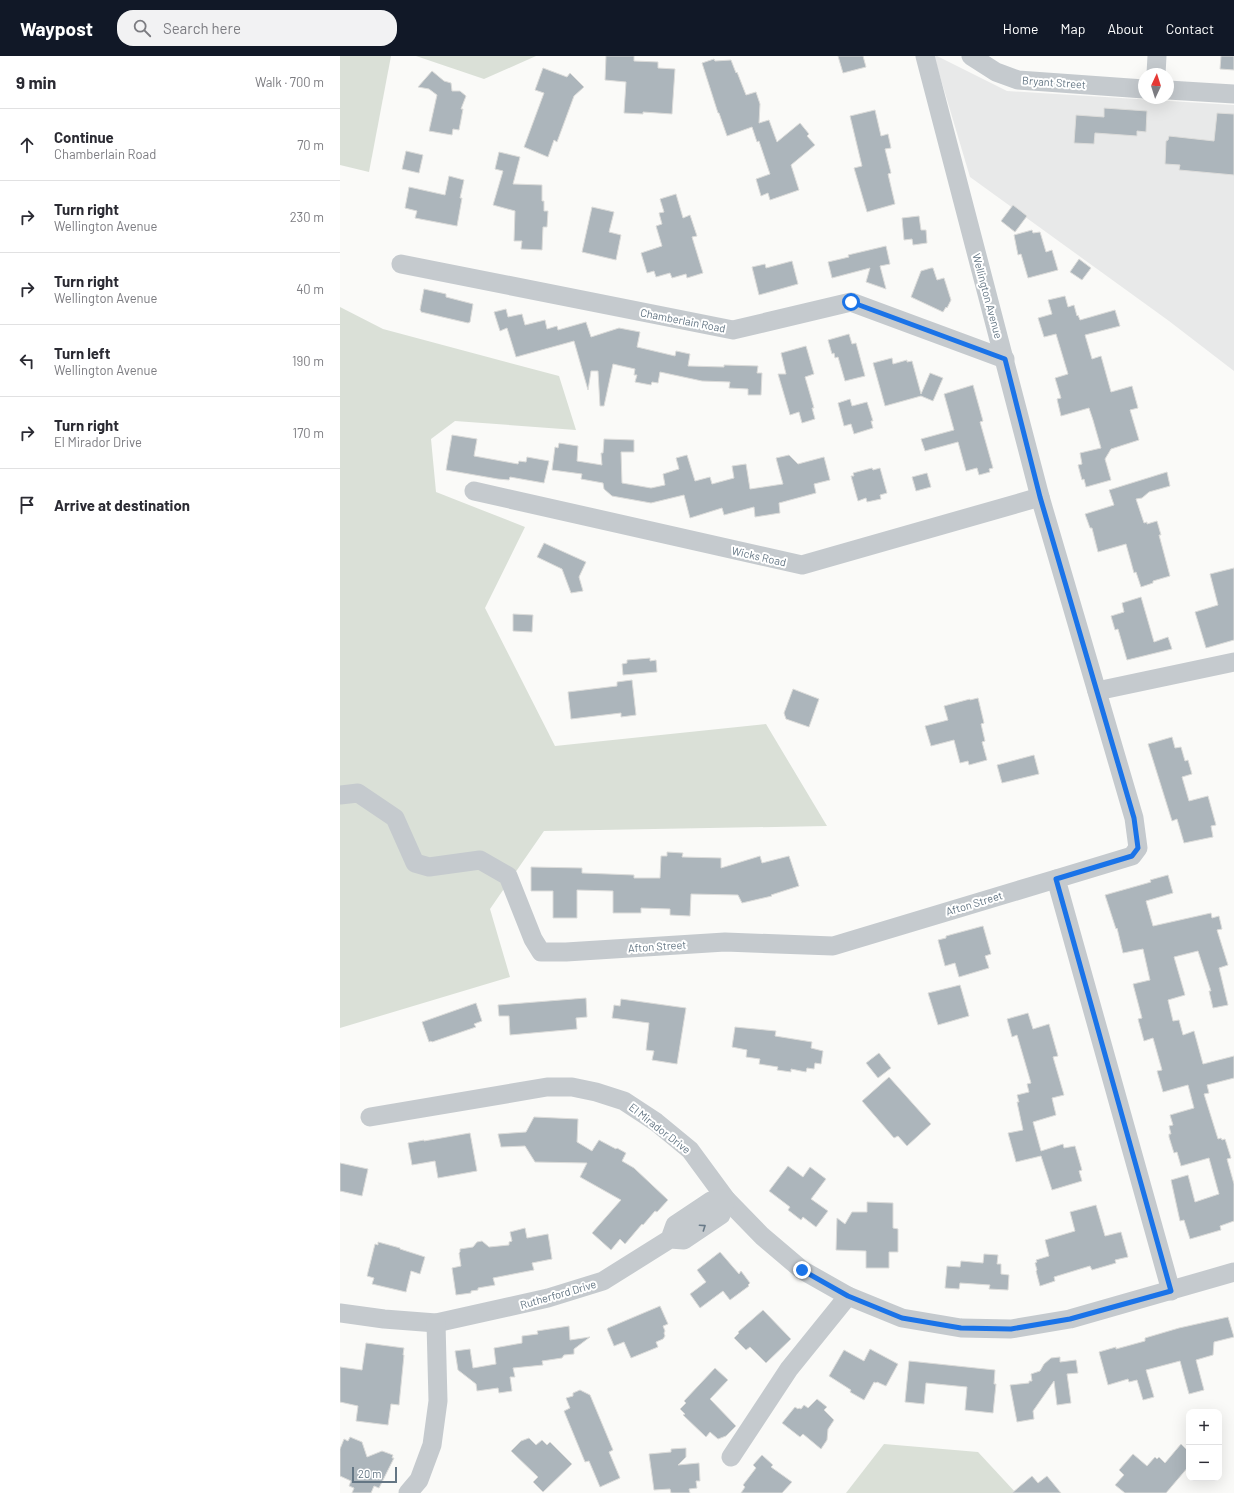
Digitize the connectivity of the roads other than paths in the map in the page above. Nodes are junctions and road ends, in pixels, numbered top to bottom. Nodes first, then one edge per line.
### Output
1 (925, 56) edge
2 (970, 56) edge
3 (1157, 56) edge
4 (1156, 68) edge
5 (1138, 89) edge
6 (1174, 90) edge
7 (1234, 94) edge
8 (401, 264) dead end
9 (1005, 359) junction
10 (474, 490) dead end
11 (1040, 497) junction
12 (1234, 662) edge
13 (1097, 691) junction
14 (340, 795) edge
15 (1056, 879) junction
16 (370, 1117) dead end
17 (726, 1199) junction
18 (1234, 1272) edge
19 (1171, 1291) junction
20 (848, 1296) junction
21 (340, 1313) edge
22 (436, 1324) junction
23 (731, 1456) dead end
24 (408, 1493) edge

1 - 9 street, Wellington Avenue
2 - 5 street, Bryant Street
3 - 4 street
6 - 7 street
8 - 9 street, Chamberlain Road
9 - 11 street, Wellington Avenue
10 - 11 street, Wicks Road
11 - 13 street, Wellington Avenue
12 - 13 street
13 - 15 street, Wellington Avenue
14 - 15 street, Afton Street
15 - 19 street
16 - 17 street, El Mirador Drive
17 - 20 street, El Mirador Drive
17 - 22 street, Rutherford Drive
18 - 19 street, El Mirador Drive
19 - 20 street, El Mirador Drive
20 - 23 street
21 - 22 street, Rutherford Drive
22 - 24 street

